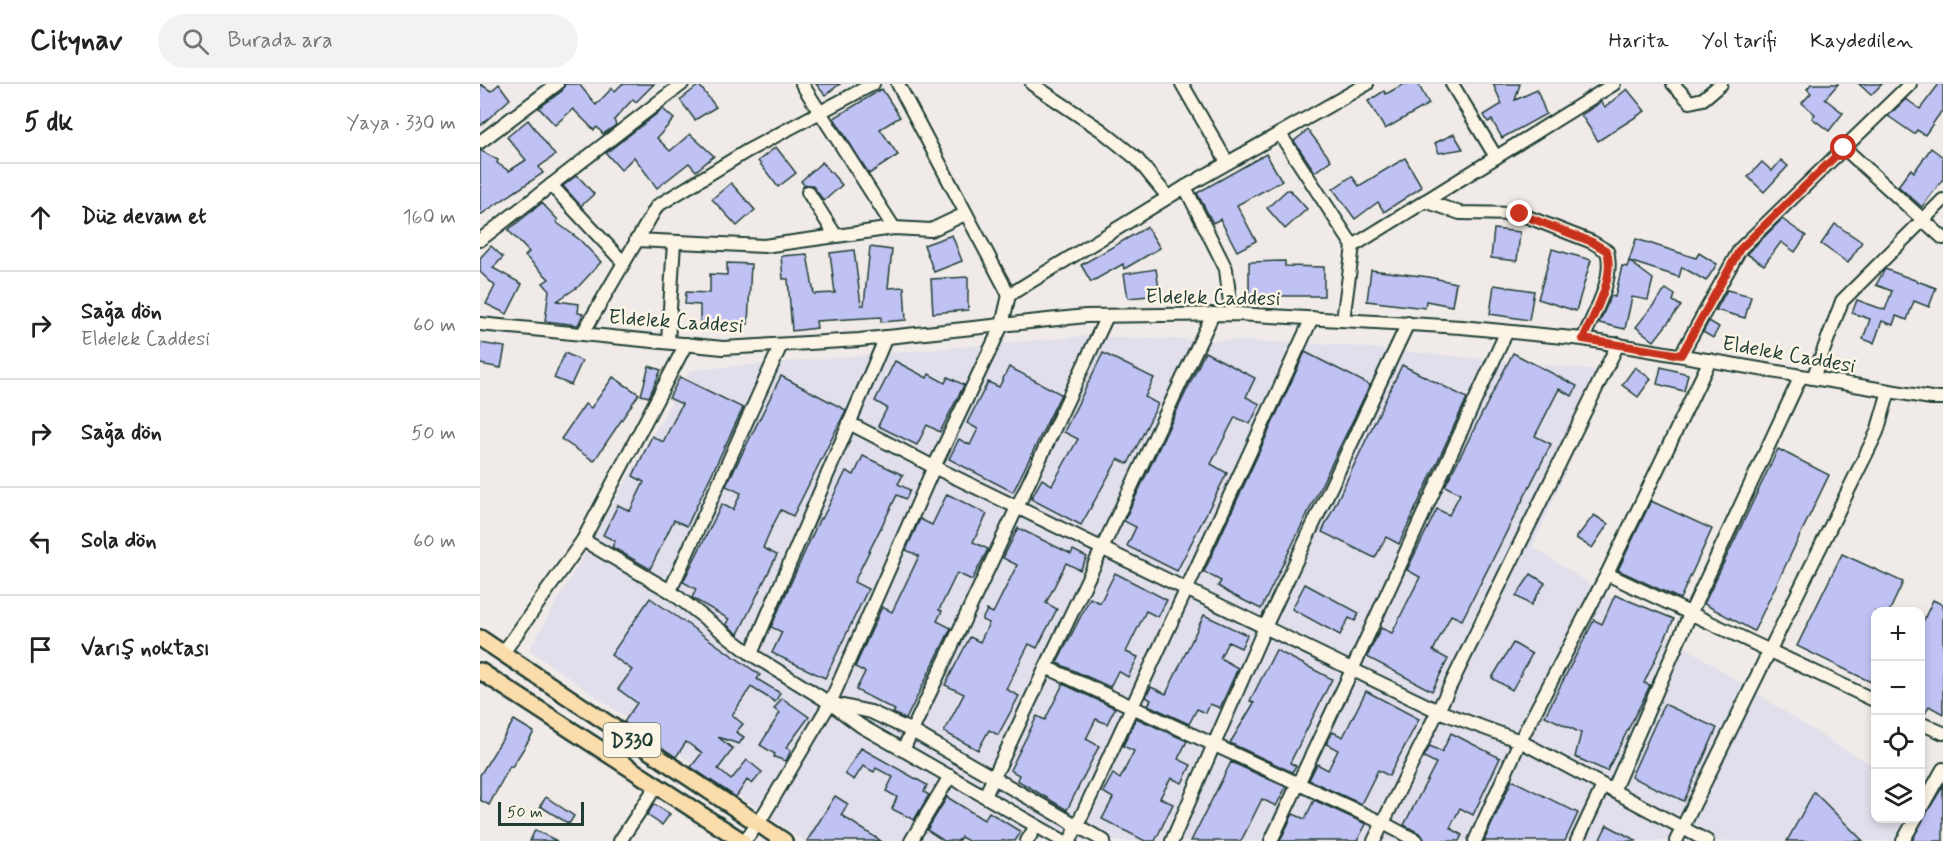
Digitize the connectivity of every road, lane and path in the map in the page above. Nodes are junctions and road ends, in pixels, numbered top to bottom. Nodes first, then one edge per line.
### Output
1 (557, 84) edge
2 (682, 84) edge
3 (802, 84) edge
4 (873, 84) edge
5 (898, 84) edge
6 (1032, 84) edge
7 (1182, 84) edge
8 (1367, 84) edge
9 (1452, 84) edge
10 (1614, 84) edge
11 (1673, 84) edge
12 (1721, 84) edge
13 (1910, 84) edge
14 (819, 112) junction
15 (1280, 134) junction
16 (480, 142) edge
17 (1844, 148) junction
18 (1496, 157) junction
19 (1227, 162) junction
20 (551, 185) junction
21 (1185, 187) junction
22 (808, 192) dead end
23 (1168, 198) junction
24 (1943, 200) edge
25 (1425, 201) junction
26 (966, 214) junction
27 (1923, 220) junction
28 (894, 228) junction
29 (836, 236) junction
30 (1943, 238) edge
31 (480, 240) edge
32 (636, 240) junction
33 (674, 242) junction
34 (1353, 246) junction
35 (623, 262) junction
36 (1009, 295) junction
37 (1230, 303) dead end
38 (1213, 314) junction
39 (1107, 316) junction
40 (1312, 318) junction
41 (1343, 320) junction
42 (1408, 323) junction
43 (480, 324) edge
44 (1002, 325) junction
45 (583, 333) junction
46 (1506, 333) junction
47 (886, 337) junction
48 (1583, 339) junction
49 (668, 342) junction
50 (686, 344) junction
51 (1618, 344) junction
52 (782, 345) junction
53 (1681, 355) junction
54 (1710, 360) junction
55 (1807, 377) junction
56 (1889, 391) junction
57 (1943, 398) edge
58 (849, 423) junction
59 (934, 467) junction
60 (1018, 508) junction
61 (583, 540) junction
62 (1102, 548) junction
63 (1607, 574) junction
64 (1187, 590) junction
65 (670, 591) junction
66 (1691, 612) junction
67 (1265, 627) junction
68 (480, 638) edge
69 (1771, 650) junction
70 (503, 653) junction
71 (751, 654) junction
72 (1046, 667) junction
73 (1352, 670) junction
74 (480, 671) edge
75 (1871, 699) edge
76 (830, 703) junction
77 (1132, 708) junction
78 (1438, 711) junction
79 (1925, 725) edge
80 (912, 731) junction
81 (1943, 733) edge
82 (1520, 741) junction
83 (1214, 745) junction
84 (903, 750) junction
85 (1943, 770) edge
86 (950, 776) junction
87 (993, 779) junction
88 (657, 785) junction
89 (1297, 785) junction
90 (1608, 788) junction
91 (985, 796) junction
92 (1925, 801) edge
93 (1383, 823) junction
94 (1914, 823) edge
95 (758, 824) junction
96 (1078, 824) junction
97 (1036, 826) junction
98 (1679, 835) edge
99 (621, 841) edge
100 (743, 841) edge
101 (784, 841) edge
102 (910, 841) edge
103 (1027, 841) edge
104 (1063, 841) edge
105 (1070, 841) edge
106 (1104, 841) edge
107 (1172, 841) edge
108 (1271, 841) edge
109 (1374, 841) edge
110 (1417, 841) edge
111 (1475, 841) edge
112 (1577, 841) edge
113 (1707, 841) edge
114 (1903, 841) edge

1 - 16 street
2 - 20 street
3 - 14 street
4 - 14 street
5 - 26 street
6 - 23 street
7 - 19 street
8 - 15 street
9 - 18 street
10 - 18 street
11 - 12 street
13 - 17 street
14 - 28 street
14 - 32 street
15 - 19 street
15 - 34 street
17 - 27 street
17 - 53 street
18 - 25 street
19 - 21 street
20 - 31 street
20 - 35 street
21 - 23 street
21 - 37 street
22 - 29 street
23 - 36 street
24 - 27 street
25 - 34 street
25 - 48 street
26 - 28 street
26 - 36 street
27 - 30 street
27 - 55 street
28 - 29 street
29 - 33 street
32 - 33 street
32 - 35 street
33 - 49 street
34 - 41 street
35 - 45 street
36 - 44 street
38 - 39 street, Eldelek Caddesi
38 - 40 street, Eldelek Caddesi
38 - 62 street
39 - 44 street, Eldelek Caddesi
39 - 60 street
40 - 41 street, Eldelek Caddesi
40 - 64 street
41 - 42 street, Eldelek Caddesi
42 - 46 street, Eldelek Caddesi
42 - 67 street
43 - 45 street, Eldelek Caddesi
44 - 47 street, Eldelek Caddesi
44 - 59 street
45 - 49 street, Eldelek Caddesi
46 - 48 street, Eldelek Caddesi
46 - 73 street
47 - 52 street, Eldelek Caddesi
47 - 58 street
48 - 51 street, Eldelek Caddesi
49 - 50 street, Eldelek Caddesi
50 - 52 street, Eldelek Caddesi
50 - 61 street
51 - 53 street, Eldelek Caddesi
51 - 78 street
52 - 65 street
53 - 54 street, Eldelek Caddesi
54 - 55 street, Eldelek Caddesi
54 - 63 street
55 - 56 street, Eldelek Caddesi
55 - 66 street
56 - 57 street, Eldelek Caddesi
56 - 69 street
58 - 59 street
58 - 71 street
59 - 60 street
59 - 76 street
60 - 62 street
60 - 80 street
61 - 65 street
61 - 70 street
62 - 64 street
62 - 72 street
63 - 66 street
63 - 82 street
64 - 67 street
64 - 77 street
65 - 71 street
66 - 69 street
66 - 90 street
67 - 73 street
67 - 83 street
68 - 70 main road, D330
69 - 75 street
69 - 98 street
70 - 95 main road, D330
71 - 76 street
72 - 77 street
72 - 87 street
73 - 78 street
73 - 89 street
74 - 88 main road, D330
76 - 80 street
76 - 84 street
76 - 95 street
77 - 83 street
77 - 96 street
78 - 82 street
78 - 93 street
79 - 81 street
80 - 84 street
80 - 87 street
82 - 90 street
82 - 111 street
83 - 89 street
83 - 107 street
84 - 86 street
85 - 92 street
86 - 91 street
86 - 102 street
87 - 91 street
87 - 96 street
88 - 99 street
88 - 100 main road, D330
89 - 93 street
89 - 108 street
90 - 98 street
90 - 112 street
91 - 97 street
93 - 109 street
93 - 110 street
94 - 114 street
95 - 100 street
95 - 101 main road, D330
96 - 105 street
96 - 106 street
97 - 103 street
97 - 104 street
98 - 113 street

